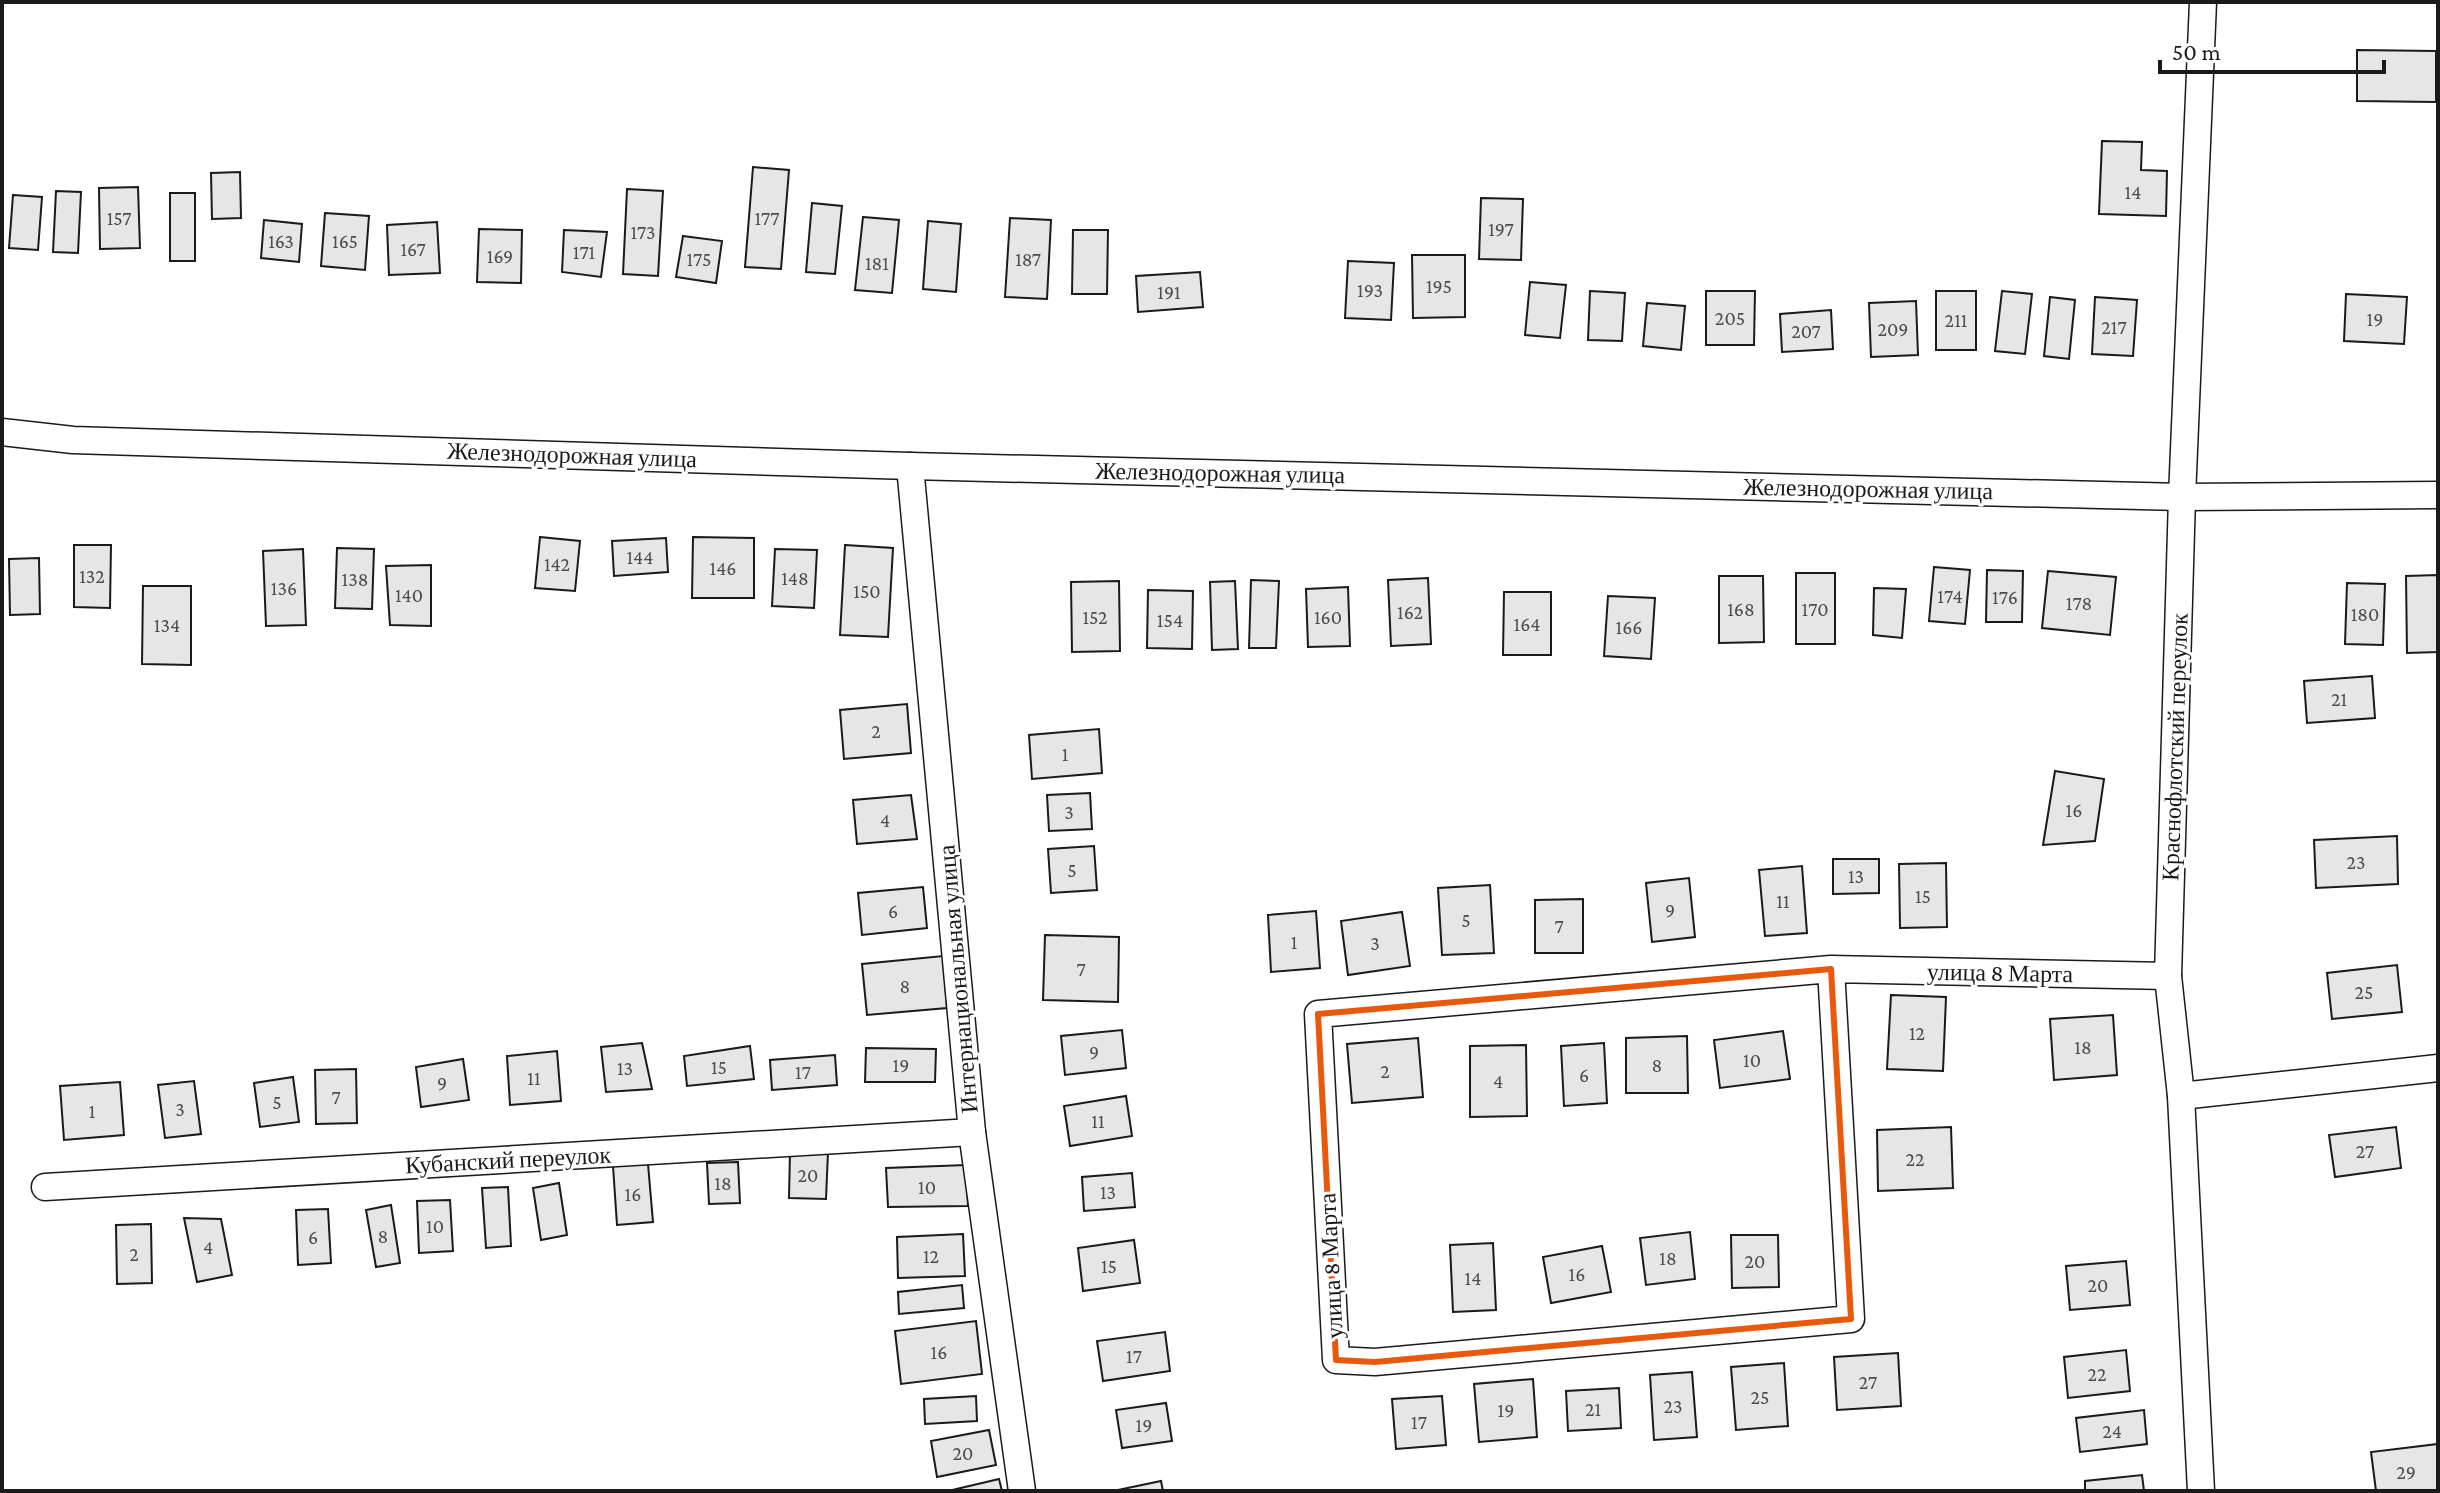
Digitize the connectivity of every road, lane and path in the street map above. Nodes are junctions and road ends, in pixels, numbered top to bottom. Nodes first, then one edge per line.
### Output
1 (2203, 2) edge
2 (2, 432) edge
3 (910, 466) junction
4 (2438, 495) edge
5 (2182, 497) junction
6 (1831, 969) junction
7 (2168, 976) junction
8 (2438, 1068) edge
9 (2181, 1096) junction
10 (972, 1132) junction
11 (45, 1187) dead end
12 (1022, 1491) edge
13 (2201, 1491) edge

1 - 5 street, Краснофлотский переулок
2 - 3 street, Железнодорожная улица
3 - 5 street, Железнодорожная улица
3 - 10 street, Интернациональная улица
4 - 5 street, Железнодорожная улица
5 - 7 street, Краснофлотский переулок
6 - 6 street, улица 8 Марта
6 - 7 street, улица 8 Марта
7 - 9 street, Краснофлотский переулок
8 - 9 street
9 - 13 street, Краснофлотский переулок
10 - 11 street, Кубанский переулок
10 - 12 street, Интернациональная улица

